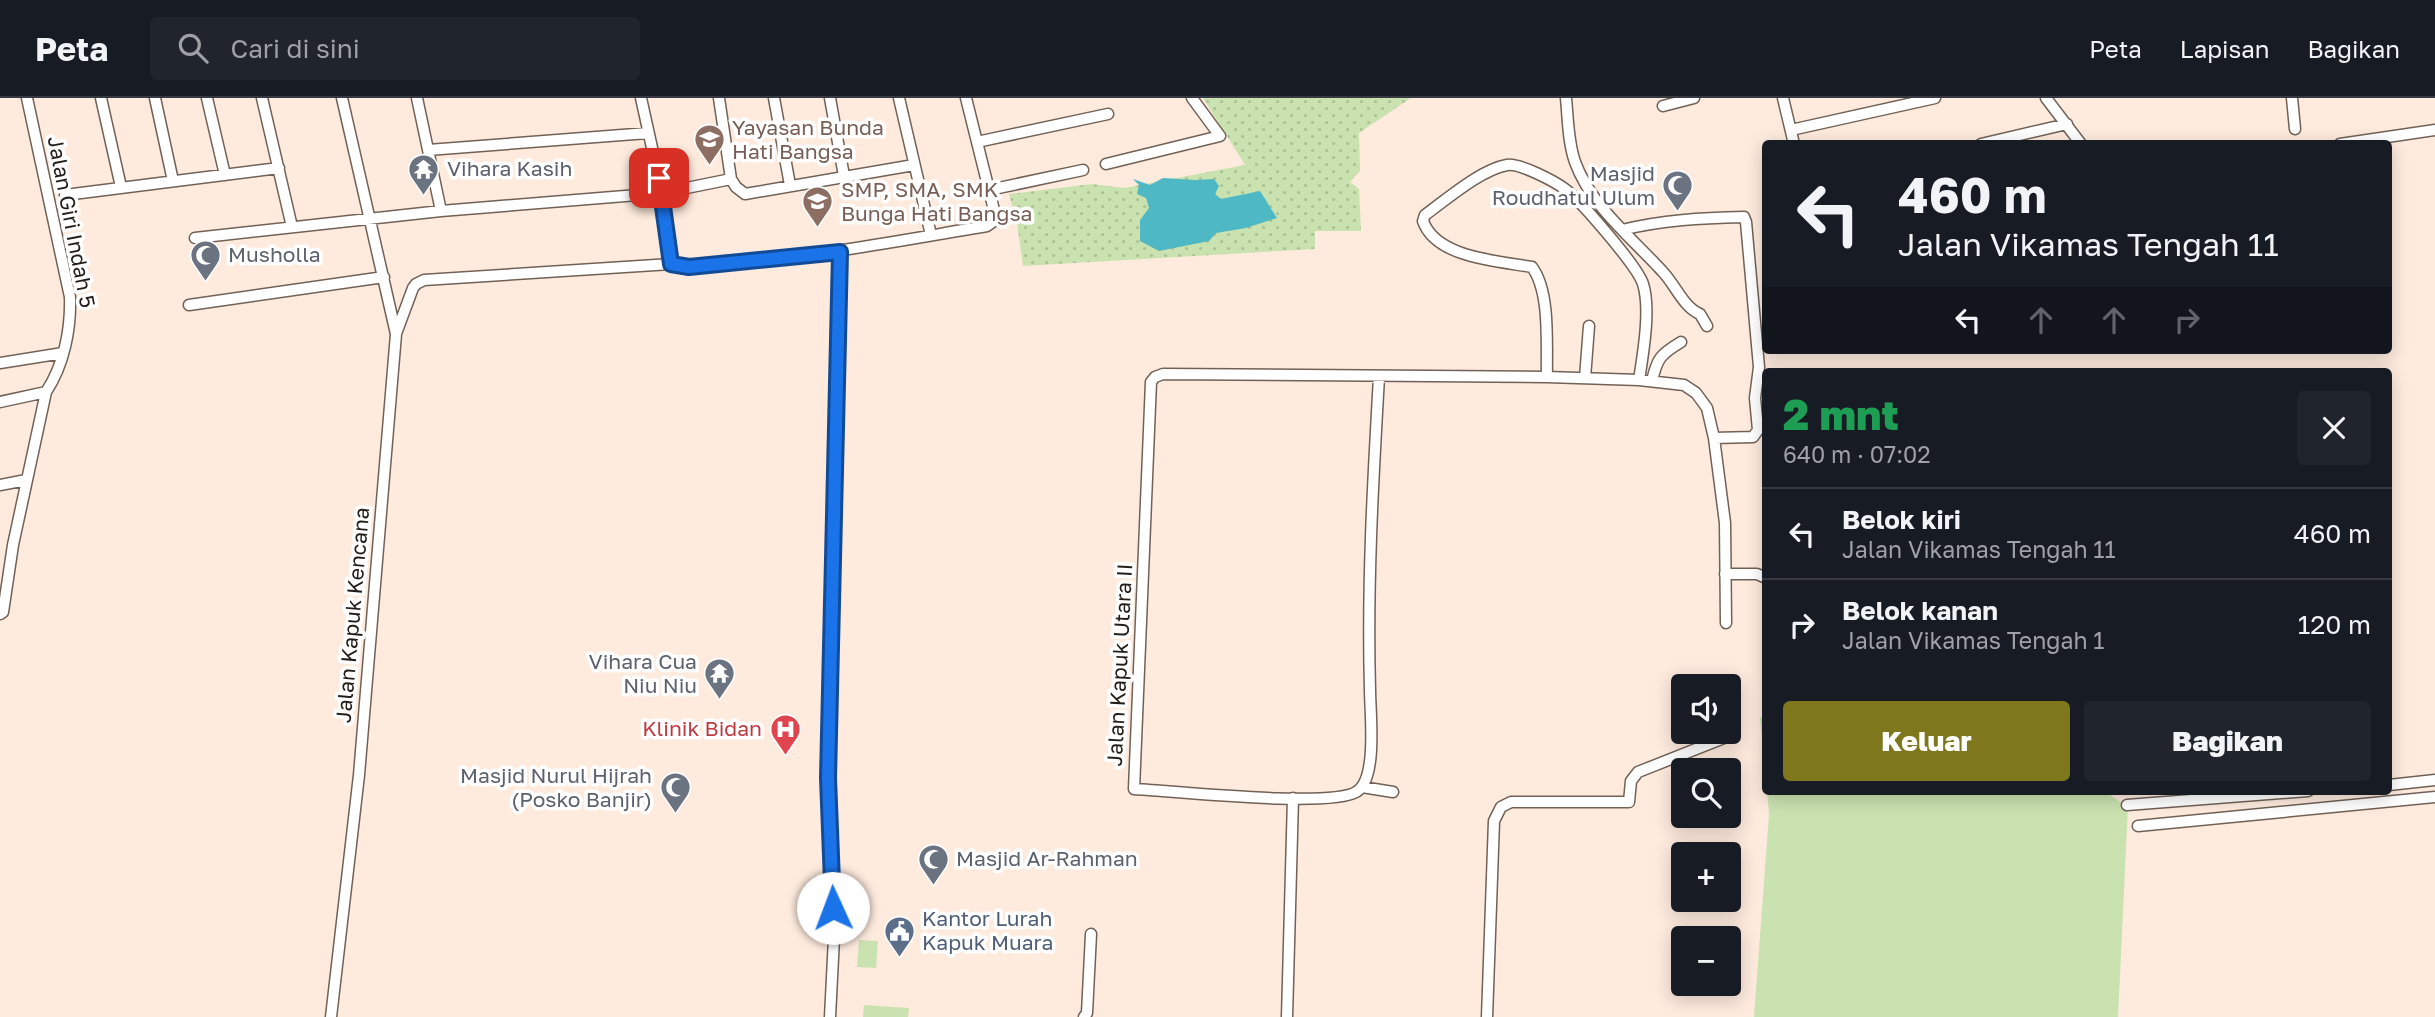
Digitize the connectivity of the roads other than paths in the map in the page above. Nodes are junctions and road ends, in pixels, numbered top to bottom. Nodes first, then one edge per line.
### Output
1 (27, 98) edge
2 (101, 98) edge
3 (155, 98) edge
4 (207, 98) edge
5 (262, 98) edge
6 (342, 98) edge
7 (417, 98) edge
8 (641, 98) edge
9 (719, 98) edge
10 (774, 98) edge
11 (830, 98) edge
12 (899, 98) edge
13 (966, 98) edge
14 (1192, 98) edge
15 (1566, 98) edge
16 (1694, 98) edge
17 (1783, 98) edge
18 (1935, 98) edge
19 (2046, 98) edge
20 (2292, 98) edge
21 (1663, 106) dead end
22 (1108, 114) dead end
23 (2067, 124) junction
24 (1791, 130) junction
25 (2295, 130) dead end
26 (2435, 130) edge
27 (648, 133) junction
28 (1793, 140) edge
29 (1998, 140) edge
30 (2078, 140) edge
31 (2367, 140) edge
32 (977, 142) junction
33 (428, 150) junction
34 (1106, 164) dead end
35 (914, 165) junction
36 (279, 168) junction
37 (1083, 170) dead end
38 (225, 175) junction
39 (844, 176) junction
40 (731, 179) junction
41 (173, 181) junction
42 (790, 185) junction
43 (121, 187) junction
44 (989, 190) junction
45 (662, 193) junction
46 (65, 195) dead end
47 (441, 211) junction
48 (370, 218) junction
49 (292, 228) junction
50 (1622, 230) junction
51 (931, 235) junction
52 (195, 237) dead end
53 (840, 252) junction
54 (671, 264) junction
55 (384, 277) junction
56 (189, 305) dead end
57 (1589, 326) dead end
58 (1707, 327) dead end
59 (396, 334) junction
60 (1681, 342) dead end
61 (63, 353) junction
62 (0, 363) edge
63 (1379, 377) junction
64 (1547, 377) junction
65 (1585, 378) junction
66 (1639, 380) junction
67 (1652, 381) junction
68 (46, 393) junction
69 (0, 402) edge
70 (1714, 438) junction
71 (26, 480) junction
72 (0, 485) edge
73 (13, 545) junction
74 (0, 547) edge
75 (1725, 575) junction
76 (1762, 576) edge
77 (0, 614) edge
78 (1726, 623) dead end
79 (1709, 744) edge
80 (2435, 780) edge
81 (2392, 785) edge
82 (1362, 787) junction
83 (1393, 792) dead end
84 (2256, 795) edge
85 (2435, 797) edge
86 (1293, 803) junction
87 (2127, 805) dead end
88 (2138, 826) dead end
89 (1090, 934) dead end
90 (331, 1017) edge
91 (830, 1017) edge
92 (1084, 1017) edge
93 (1287, 1017) edge
94 (1487, 1017) edge

1 - 61 street, Jalan Giri Indah 5
2 - 43 street
3 - 41 street
4 - 38 street
5 - 36 street
6 - 48 street, Jalan Kapuk Kencana
7 - 33 street
8 - 27 street
9 - 40 street
10 - 42 street
11 - 39 street
12 - 35 street
13 - 32 street
14 - 34 street
15 - 50 street
16 - 21 street
17 - 24 street
18 - 24 street
19 - 23 street
20 - 25 street
22 - 32 street
23 - 29 street
23 - 30 street
24 - 28 street
26 - 31 street
27 - 33 street
27 - 45 street
32 - 44 street
33 - 47 street
35 - 39 street
35 - 51 street
36 - 38 street
36 - 49 street
37 - 44 street
38 - 41 street
39 - 42 street
40 - 42 street
40 - 45 street
41 - 43 street
43 - 46 street
44 - 51 street
45 - 47 street
45 - 54 street
47 - 48 street
48 - 49 street
48 - 55 street, Jalan Kapuk Kencana
49 - 52 street
50 - 58 street
50 - 70 street
51 - 53 street
53 - 54 street
53 - 91 street
54 - 59 street
55 - 56 street
55 - 59 street, Jalan Kapuk Kencana
57 - 65 street
59 - 90 street, Jalan Kapuk Kencana
60 - 67 street
61 - 62 street
61 - 68 street, Jalan Giri Indah 5
63 - 64 street, Jalan Kapuk Utara II
63 - 82 street
63 - 86 street, Jalan Kapuk Utara II
64 - 65 street, Jalan Kapuk Utara II
64 - 66 street
65 - 66 street, Jalan Kapuk Utara II
66 - 67 street, Jalan Kapuk Utara II
67 - 70 street, Jalan Kapuk Utara II
68 - 69 street
68 - 71 street, Jalan Giri Indah 5
70 - 75 street, Jalan Kapuk Utara II
71 - 72 street
71 - 73 street, Jalan Giri Indah 5
73 - 74 street
73 - 77 street, Jalan Giri Indah 5
75 - 76 street
75 - 78 street, Jalan Kapuk Utara II
79 - 94 street
80 - 81 street
82 - 83 street
82 - 86 street, Jalan Kapuk Utara II
84 - 87 street
85 - 88 street
86 - 93 street
89 - 92 street

